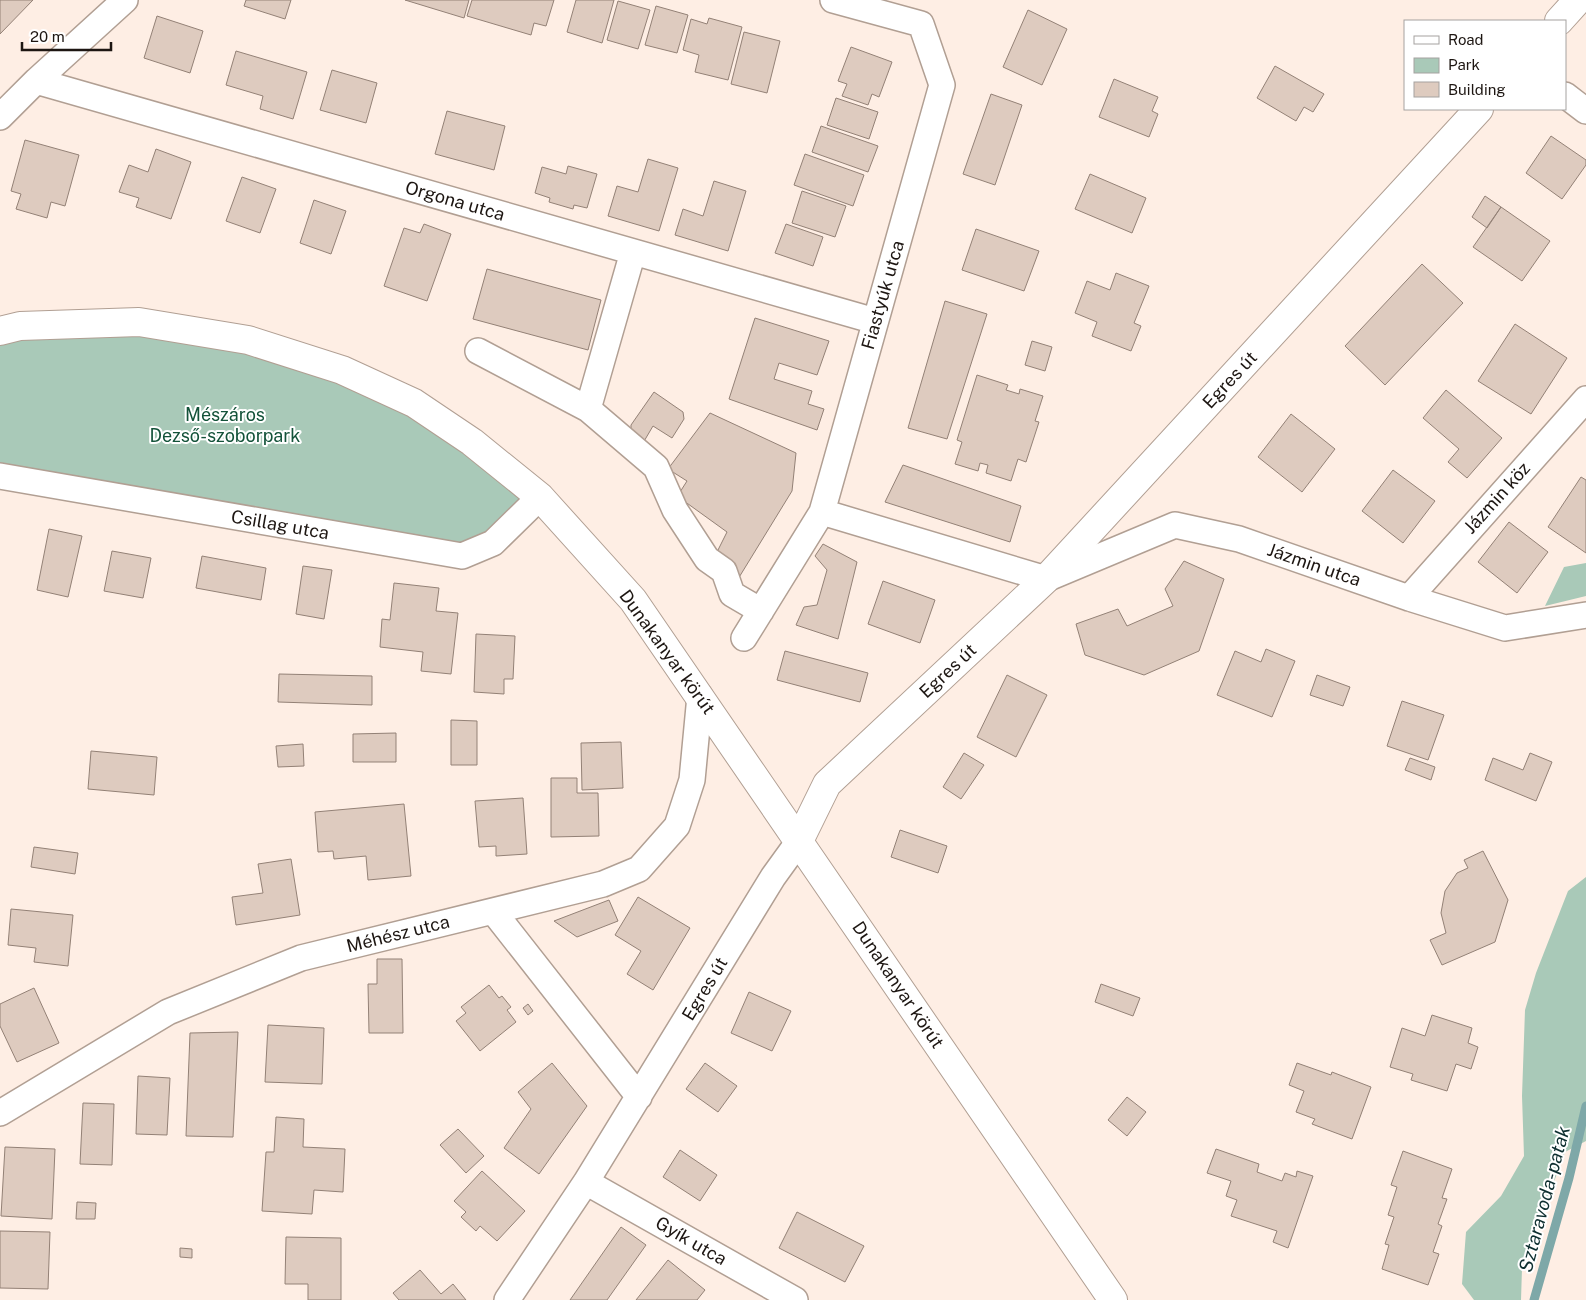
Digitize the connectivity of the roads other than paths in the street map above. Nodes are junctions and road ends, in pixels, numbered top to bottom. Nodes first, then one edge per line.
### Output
1 (125, 0) edge
2 (833, 0) edge
3 (1578, 0) edge
4 (1560, 20) edge
5 (36, 81) junction
6 (1566, 96) edge
7 (1478, 110) edge
8 (1586, 110) edge
9 (0, 118) edge
10 (633, 252) junction
11 (875, 321) junction
12 (0, 331) edge
13 (478, 351) dead end
14 (1586, 399) edge
15 (588, 408) junction
16 (0, 476) edge
17 (540, 497) junction
18 (822, 512) junction
19 (1046, 579) junction
20 (1409, 598) junction
21 (761, 611) junction
22 (1586, 615) edge
23 (744, 638) dead end
24 (700, 696) junction
25 (799, 841) junction
26 (493, 911) junction
27 (639, 1097) junction
28 (0, 1113) edge
29 (586, 1182) junction
30 (507, 1300) edge
31 (795, 1300) edge
32 (1113, 1300) edge

1 - 5 street
2 - 11 street, Fiastyúk utca
3 - 4 main road
5 - 9 street
5 - 10 street, Orgona utca
6 - 8 street
7 - 19 main road, Egres út
10 - 11 street, Orgona utca
10 - 15 street
11 - 18 street, Fiastyúk utca
12 - 17 main road, Dunakanyar körút
13 - 15 street
14 - 20 street, Jázmin köz
15 - 21 street
16 - 17 street, Csillag utca
17 - 24 main road, Dunakanyar körút
18 - 19 street
18 - 21 street, Fiastyúk utca
19 - 20 street, Jázmin utca
19 - 25 main road, Egres út
20 - 22 street, Jázmin utca
21 - 23 street, Fiastyúk utca
24 - 25 main road, Dunakanyar körút
24 - 26 street, Méhész utca
25 - 27 street, Egres út
25 - 32 main road, Dunakanyar körút
26 - 27 street
26 - 28 street, Méhész utca
27 - 29 street, Egres út
29 - 30 street, Egres út
29 - 31 street, Gyík utca

